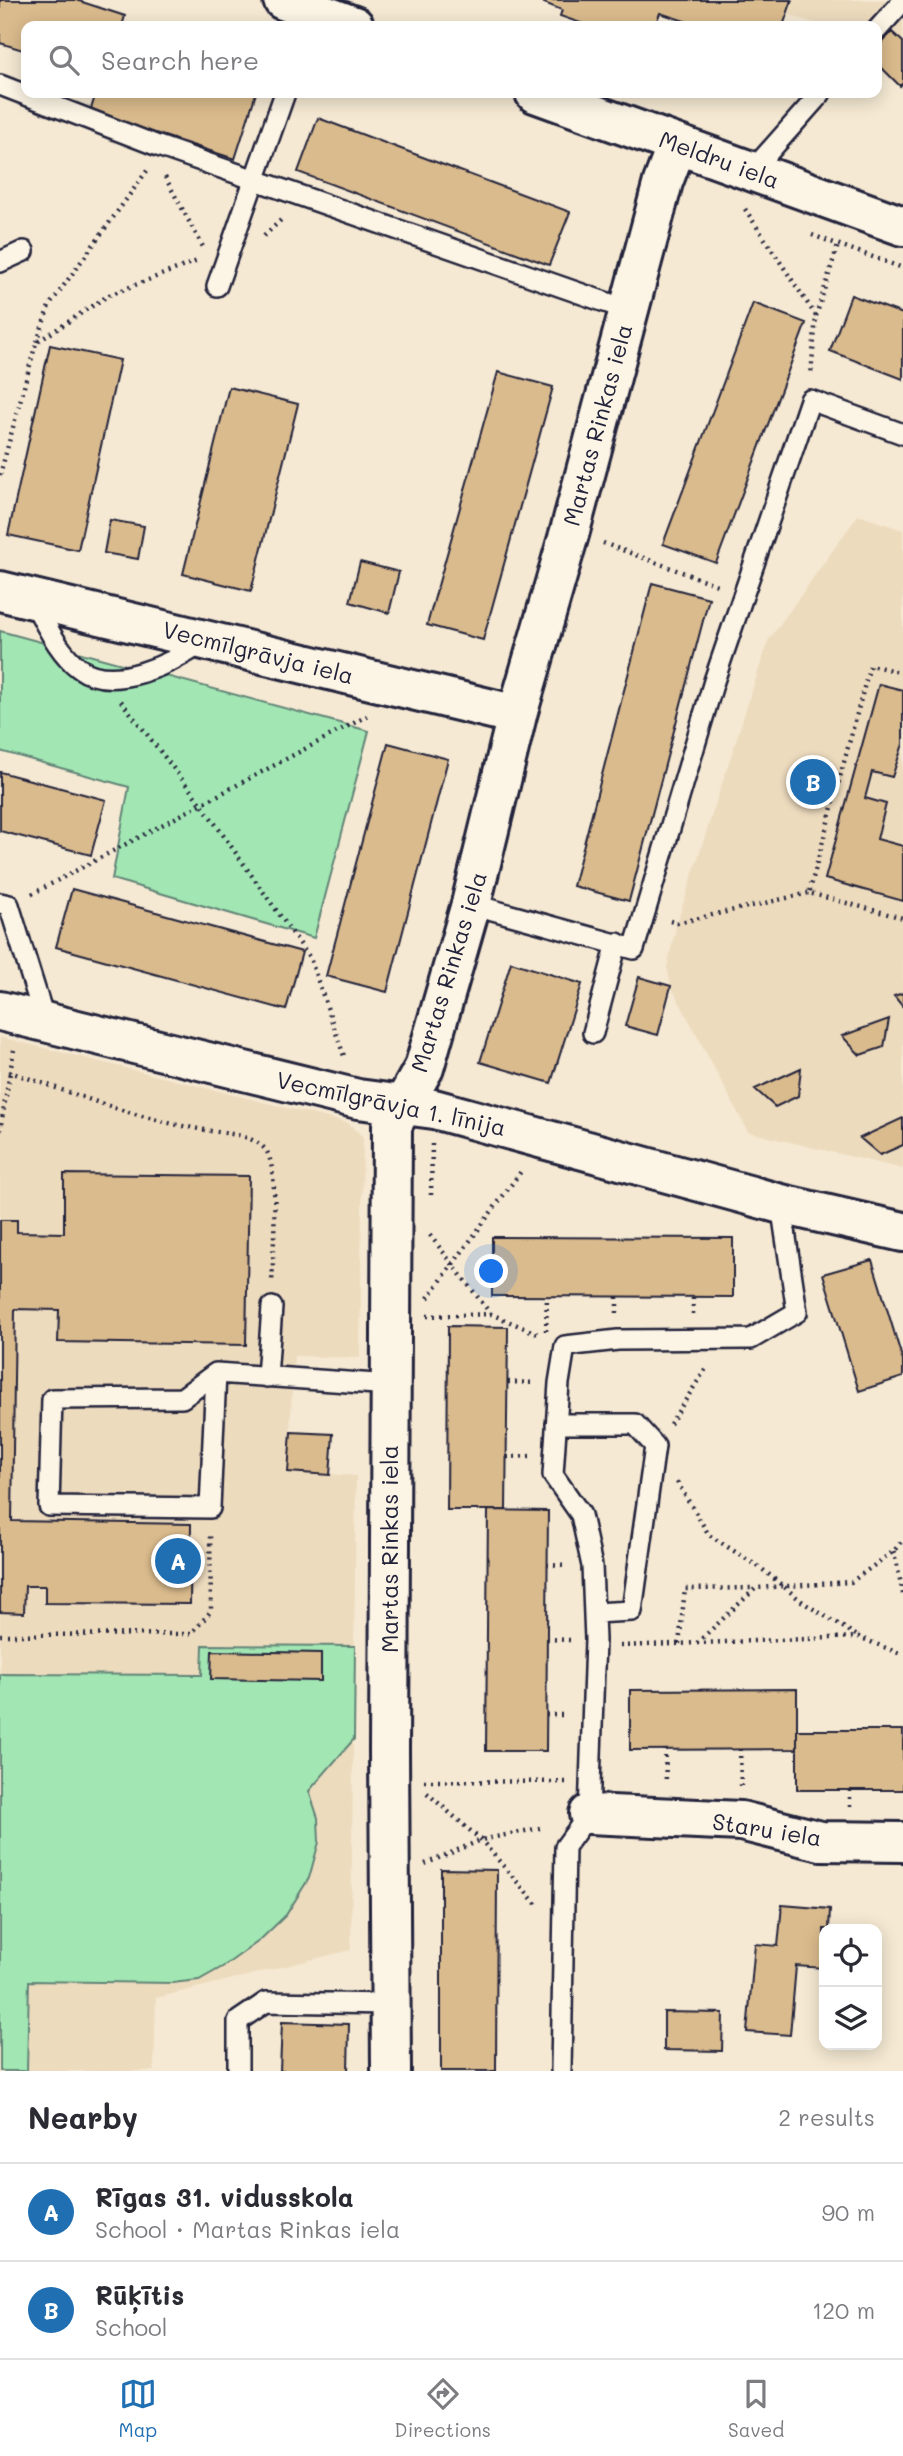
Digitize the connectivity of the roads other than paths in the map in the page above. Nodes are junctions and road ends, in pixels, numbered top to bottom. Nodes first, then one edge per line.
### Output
1 (903, 1) edge
2 (301, 12) edge
3 (335, 21) edge
4 (882, 24) edge
5 (0, 85) edge
6 (21, 94) edge
7 (30, 98) edge
8 (283, 98) edge
9 (549, 98) edge
10 (817, 98) edge
11 (677, 145) junction
12 (752, 171) junction
13 (256, 179) junction
14 (903, 226) edge
15 (24, 251) dead end
16 (0, 262) edge
17 (217, 286) dead end
18 (628, 310) junction
19 (903, 434) edge
20 (17, 596) edge
21 (206, 640) junction
22 (517, 715) junction
23 (5, 904) edge
24 (471, 904) junction
25 (617, 943) junction
26 (21, 1016) edge
27 (593, 1033) dead end
28 (403, 1105) junction
29 (781, 1204) junction
30 (903, 1232) edge
31 (272, 1307) road end
32 (216, 1373) junction
33 (267, 1377) junction
34 (391, 1385) junction
35 (556, 1424) junction
36 (594, 1613) junction
37 (591, 1798) junction
38 (903, 1842) edge
39 (390, 2004) junction
40 (238, 2071) edge
41 (391, 2071) edge
42 (561, 2071) edge

1 - 4 lane
2 - 3 street
5 - 6 lane
7 - 13 lane
8 - 13 lane
9 - 11 street, Meldru iela
10 - 12 lane
11 - 12 street, Meldru iela
11 - 18 street, Martas Rinkas iela
12 - 14 street, Meldru iela
13 - 17 lane
13 - 18 lane
15 - 16 lane
18 - 22 street, Martas Rinkas iela
19 - 25 lane
20 - 21 street, Vecmīlgrāvja iela
20 - 21 lane
21 - 22 street, Vecmīlgrāvja iela
22 - 24 street, Martas Rinkas iela
23 - 26 lane
24 - 25 lane
24 - 28 street, Martas Rinkas iela
25 - 27 lane
26 - 28 street, Vecmīlgrāvja 1. līnija
28 - 29 street, Vecmīlgrāvja 1. līnija
28 - 34 street, Martas Rinkas iela
29 - 30 street, Vecmīlgrāvja 1. līnija
29 - 35 lane
31 - 33 lane
32 - 32 lane
32 - 33 lane
33 - 34 lane
34 - 39 street, Martas Rinkas iela
35 - 36 lane
35 - 36 lane
36 - 37 lane
37 - 38 street, Staru iela
37 - 42 lane
39 - 40 lane
39 - 41 street, Martas Rinkas iela

